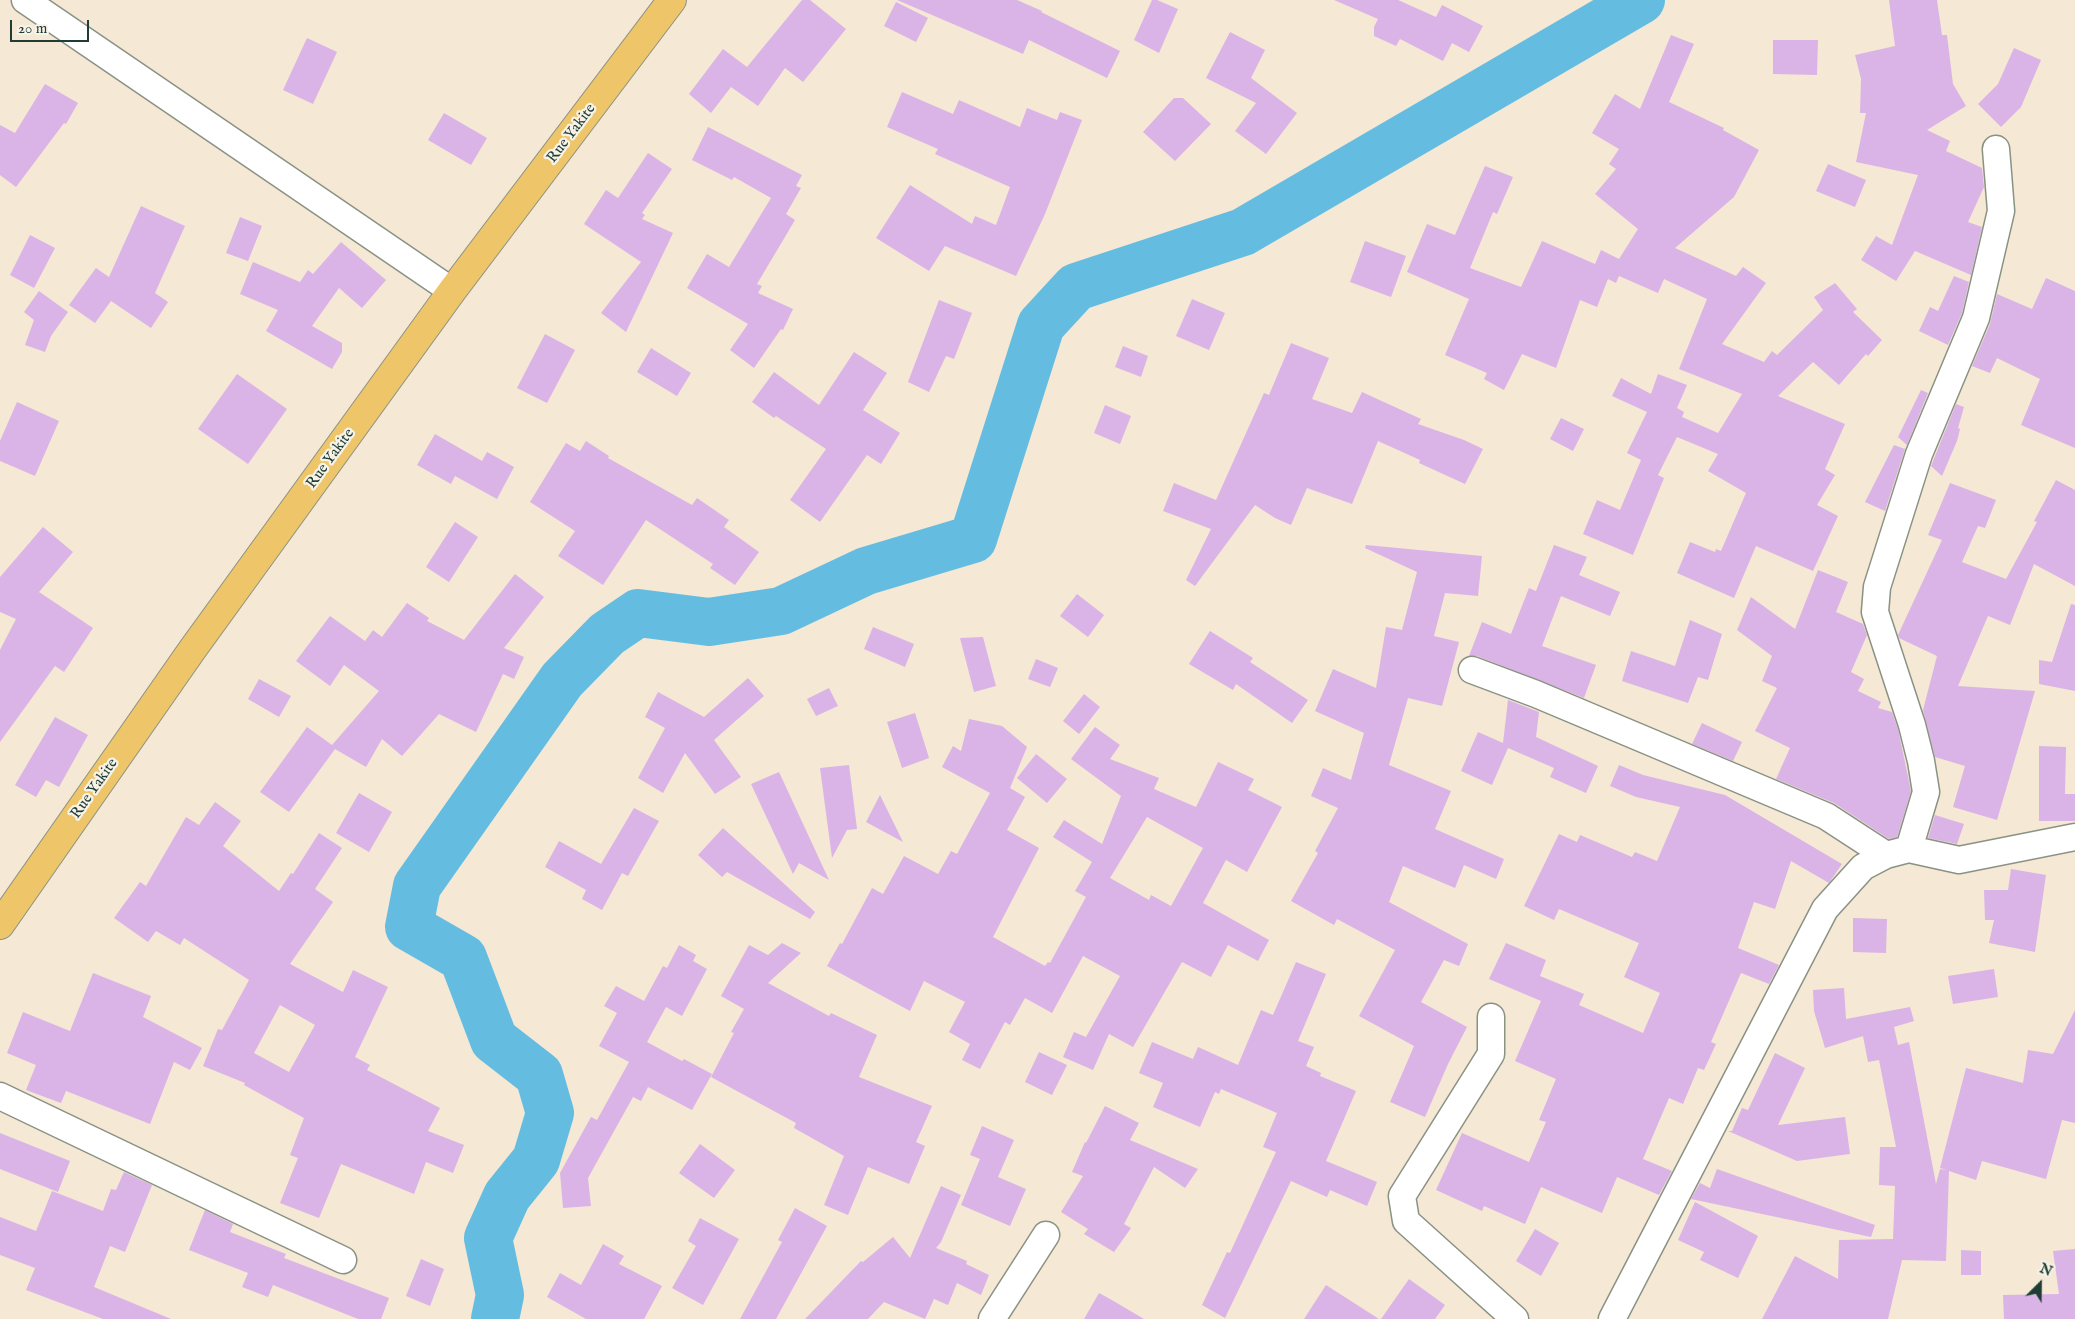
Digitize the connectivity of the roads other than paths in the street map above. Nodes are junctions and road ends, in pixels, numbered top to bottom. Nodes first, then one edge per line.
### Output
1 (25, 0) edge
2 (672, 0) edge
3 (1996, 149) dead end
4 (452, 291) junction
5 (1472, 670) dead end
6 (2075, 838) edge
7 (1898, 852) junction
8 (0, 926) edge
9 (1491, 1017) dead end
10 (0, 1096) edge
11 (1046, 1235) dead end
12 (343, 1260) dead end
13 (992, 1319) edge
14 (1515, 1319) edge
15 (1612, 1319) edge

1 - 4 street
2 - 4 main road, Rue Yakite
3 - 7 street
4 - 8 main road, Rue Yakite
5 - 7 street
6 - 7 street
7 - 15 street
9 - 14 street
10 - 12 street
11 - 13 street

